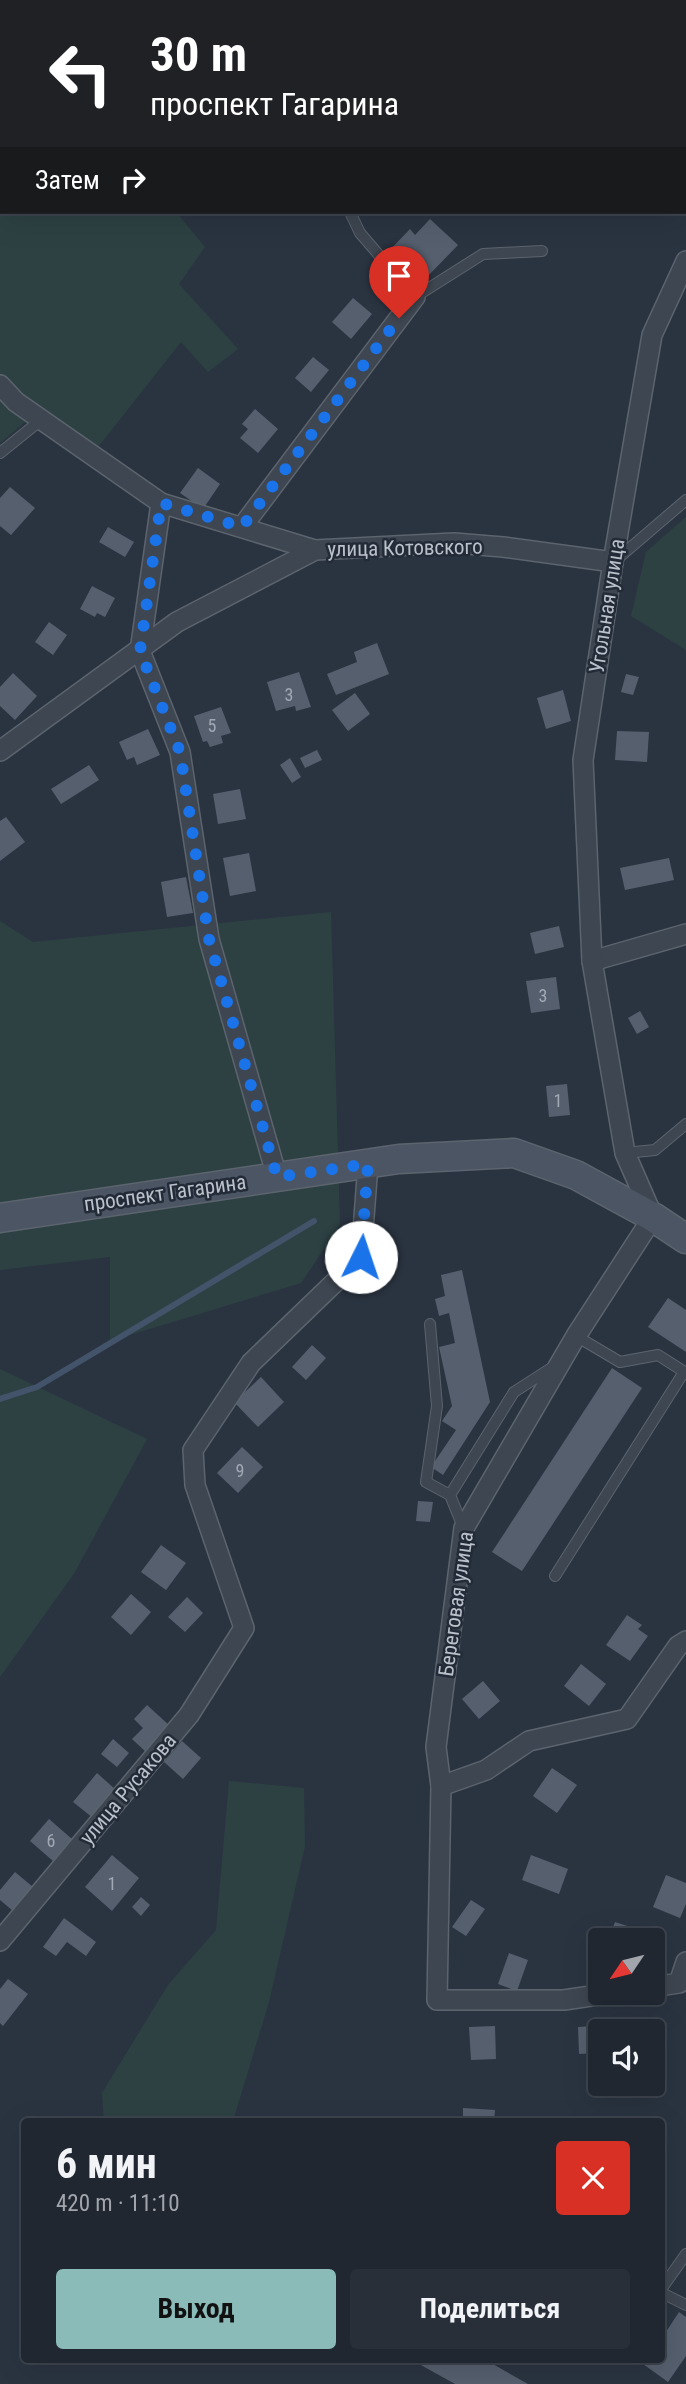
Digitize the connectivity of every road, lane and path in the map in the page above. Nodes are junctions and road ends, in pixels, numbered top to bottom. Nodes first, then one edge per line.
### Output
1 (351, 214) edge
2 (542, 251) dead end
3 (686, 261) edge
4 (415, 297) junction
5 (0, 385) edge
6 (41, 420) junction
7 (0, 453) edge
8 (686, 500) edge
9 (161, 503) junction
10 (242, 527) junction
11 (315, 550) junction
12 (613, 562) junction
13 (140, 651) junction
14 (0, 751) edge
15 (686, 934) edge
16 (592, 961) junction
17 (686, 1124) edge
18 (625, 1153) junction
19 (368, 1164) junction
20 (277, 1177) junction
21 (653, 1217) junction
22 (0, 1218) edge
23 (686, 1239) edge
24 (430, 1324) dead end
25 (576, 1336) junction
26 (560, 1363) junction
27 (685, 1373) edge
28 (450, 1495) junction
29 (464, 1528) junction
30 (555, 1576) dead end
31 (686, 1641) edge
32 (440, 1786) junction
33 (0, 1941) edge
34 (686, 1962) edge
35 (665, 1985) edge
36 (588, 1996) edge
37 (686, 2254) edge
38 (665, 2286) edge
39 (665, 2292) edge
40 (686, 2305) edge

1 - 4 lane
2 - 4 lane
3 - 12 street, Угольная улица
4 - 10 street
5 - 6 street
6 - 7 lane
6 - 9 street
8 - 12 lane
9 - 10 street
9 - 13 street
10 - 11 street
11 - 12 street, улица Котовского
11 - 13 street, улица Котовского
12 - 16 street, Угольная улица
13 - 14 street, улица Котовского
13 - 20 street
15 - 16 street
16 - 18 street, Угольная улица
17 - 18 lane
18 - 21 street, Угольная улица
19 - 20 main road, проспект Гагарина
19 - 21 main road, проспект Гагарина
19 - 33 street, улица Русакова
20 - 22 main road, проспект Гагарина
21 - 23 main road, проспект Гагарина
21 - 25 street, Береговая улица
24 - 28 lane
25 - 26 street, Береговая улица
25 - 27 lane
26 - 28 lane
26 - 29 street, Береговая улица
27 - 30 lane
28 - 29 lane
29 - 32 street, Береговая улица
31 - 32 street
32 - 36 street, Береговая улица
34 - 35 street
37 - 38 lane
39 - 40 lane

